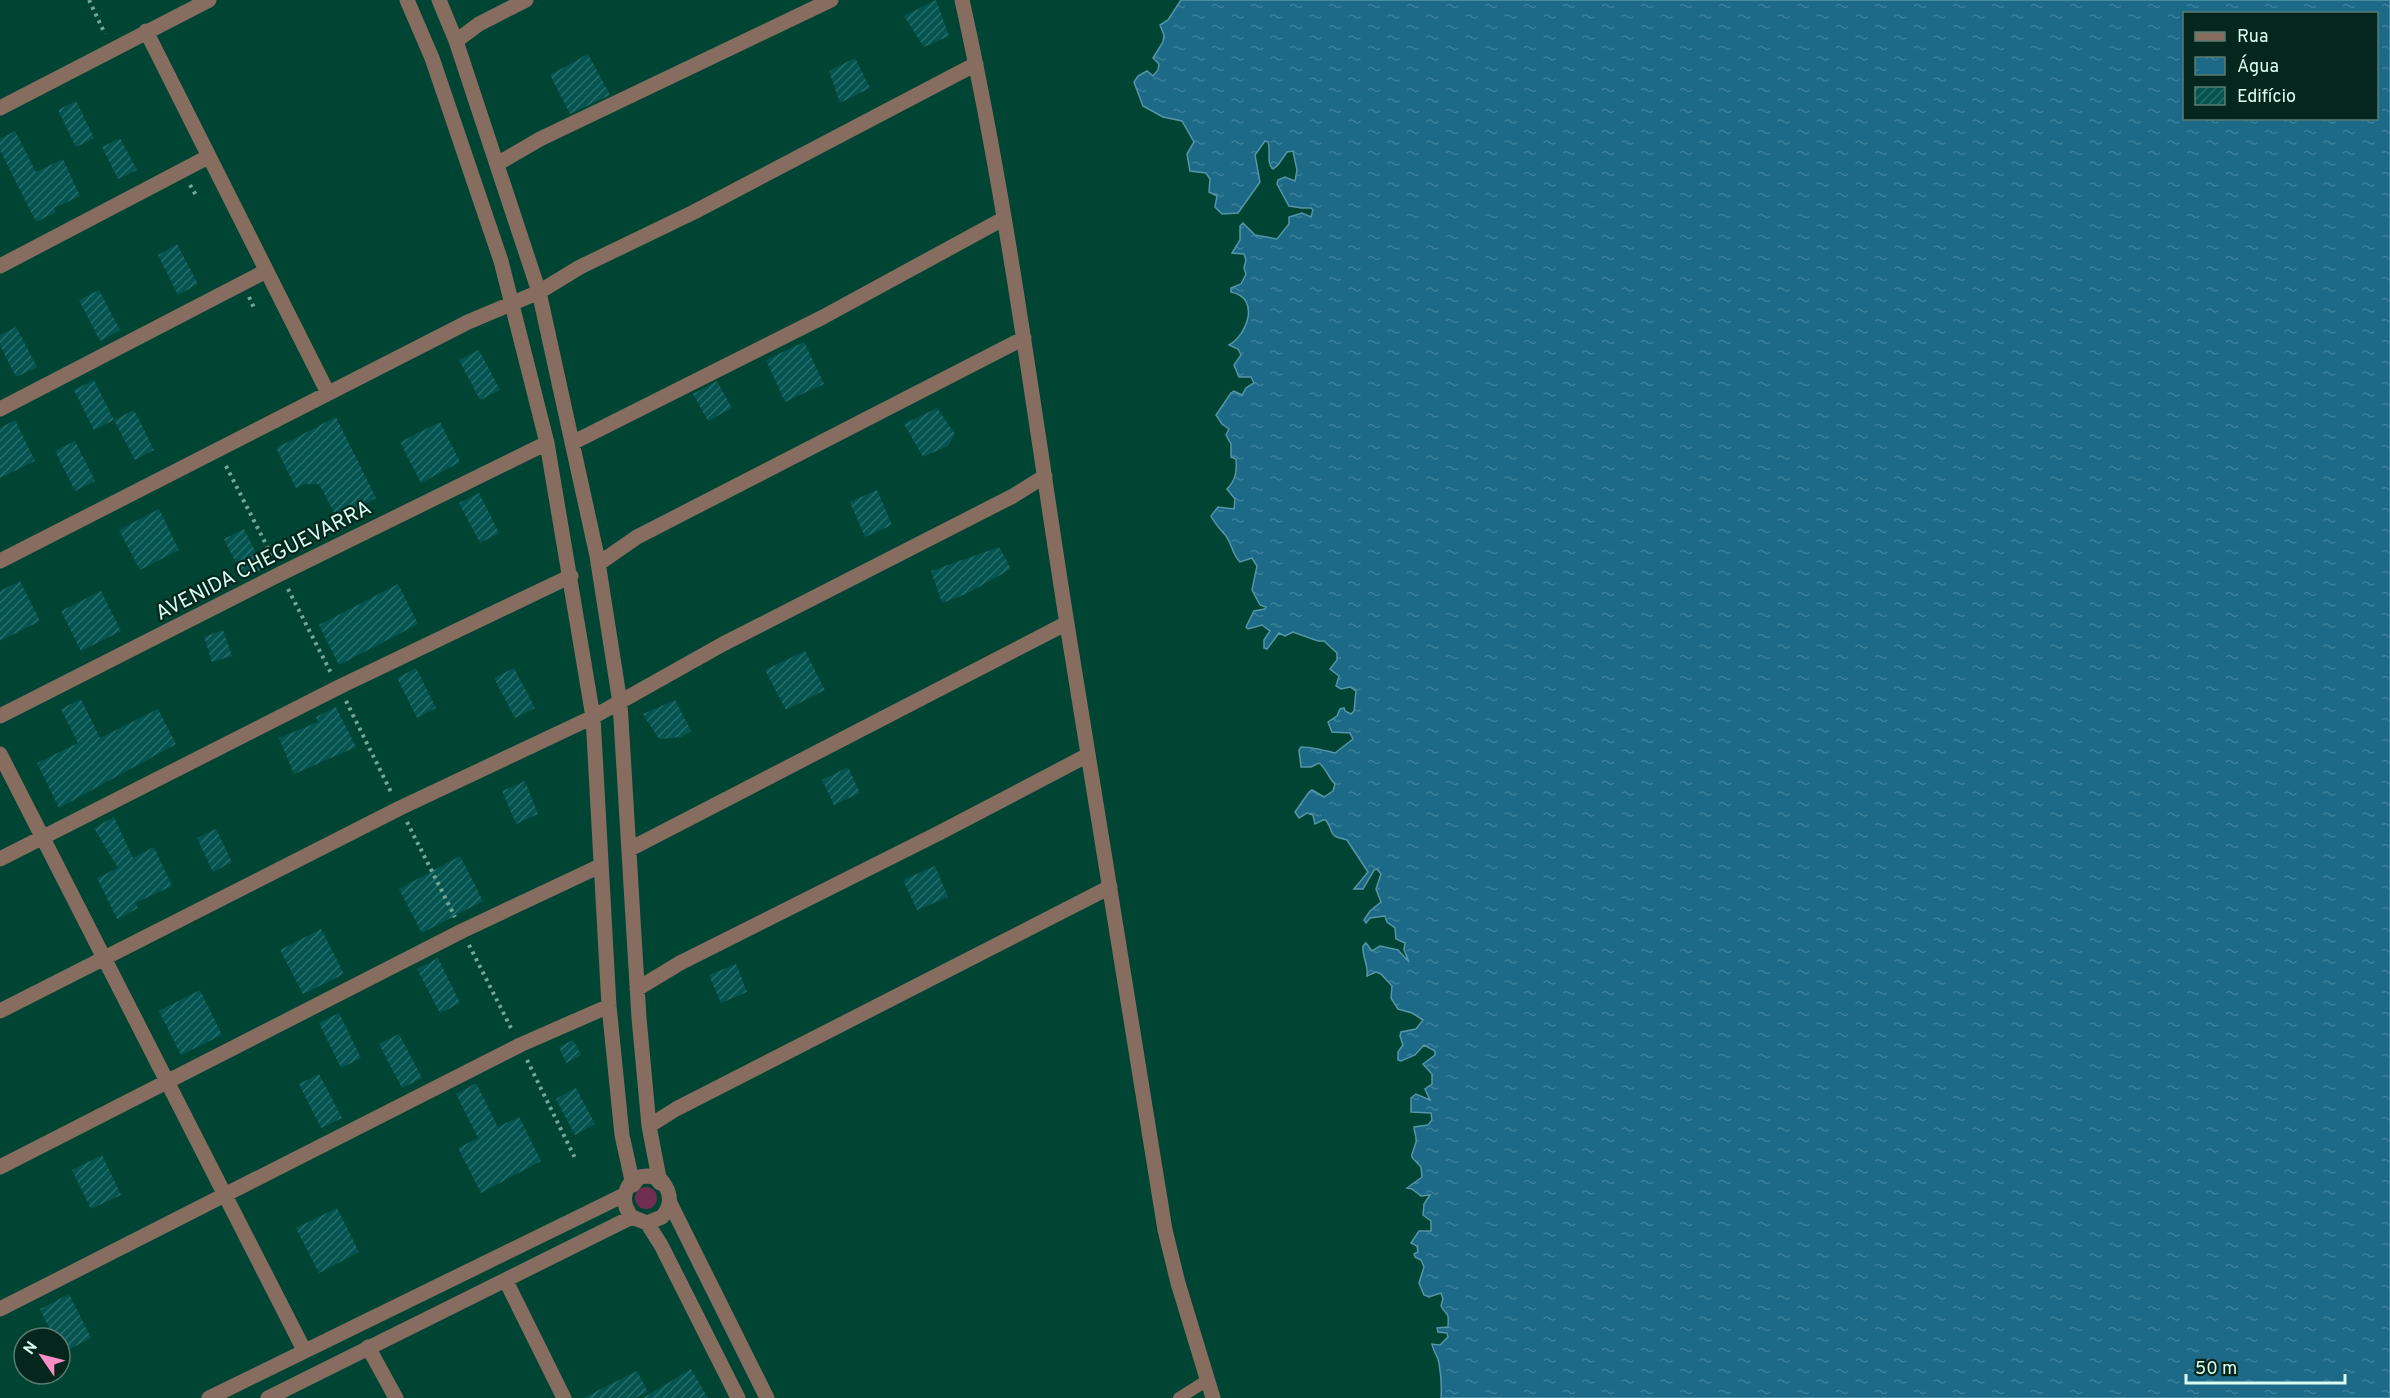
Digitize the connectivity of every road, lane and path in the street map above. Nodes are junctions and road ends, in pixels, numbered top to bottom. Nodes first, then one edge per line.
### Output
1 (209, 0) edge
2 (407, 0) edge
3 (439, 0) edge
4 (526, 0) edge
5 (831, 0) edge
6 (962, 0) edge
7 (146, 31) junction
8 (456, 41) junction
9 (976, 64) junction
10 (0, 108) edge
11 (208, 157) junction
12 (497, 164) junction
13 (188, 182) dead end
14 (197, 197) dead end
15 (1003, 219) junction
16 (0, 266) edge
17 (266, 271) junction
18 (539, 292) junction
19 (247, 295) dead end
20 (513, 305) junction
21 (255, 310) dead end
22 (1024, 338) junction
23 (328, 393) junction
24 (0, 409) edge
25 (547, 443) junction
26 (572, 443) junction
27 (1045, 476) junction
28 (0, 561) edge
29 (598, 564) junction
30 (571, 576) junction
31 (1067, 623) junction
32 (620, 703) junction
33 (0, 716) edge
34 (593, 717) junction
35 (0, 754) edge
36 (1088, 755) junction
37 (41, 838) junction
38 (630, 849) junction
39 (0, 859) edge
40 (600, 866) junction
41 (1110, 887) junction
42 (106, 959) junction
43 (638, 989) junction
44 (609, 1006) junction
45 (0, 1011) edge
46 (167, 1082) junction
47 (648, 1126) junction
48 (0, 1167) edge
49 (660, 1183) junction
50 (629, 1190) junction
51 (225, 1194) junction
52 (670, 1203) junction
53 (632, 1217) junction
54 (647, 1223) junction
55 (506, 1281) junction
56 (0, 1309) edge
57 (368, 1347) junction
58 (304, 1350) junction
59 (1206, 1381) junction
60 (209, 1398) edge
61 (268, 1398) edge
62 (396, 1398) edge
63 (564, 1398) edge
64 (738, 1398) edge
65 (767, 1398) edge
66 (1179, 1398) edge
67 (1213, 1398) edge

1 - 7 street
2 - 20 street
3 - 8 street
4 - 8 street
5 - 12 street
6 - 9 street
7 - 10 street
7 - 11 street
8 - 12 street
9 - 15 street
9 - 18 street
11 - 16 street
11 - 17 street
12 - 18 street
13 - 14 path
15 - 22 street
15 - 26 street
17 - 23 street
17 - 24 street
18 - 20 street
18 - 26 street
19 - 21 path
20 - 23 street
20 - 25 street
22 - 27 street
22 - 29 street
23 - 28 street
25 - 30 street
25 - 33 street, AVENIDA CHEGUEVARRA
26 - 29 street
27 - 31 street
27 - 32 street
29 - 32 street
30 - 34 street
30 - 37 street
31 - 36 street
31 - 38 street
32 - 34 street
32 - 38 street
34 - 40 street
34 - 42 street
35 - 37 street
36 - 41 street
36 - 43 street
37 - 39 street
37 - 42 street
38 - 43 street
40 - 44 street
40 - 46 street
41 - 47 street
41 - 59 street
42 - 45 street
42 - 46 street
43 - 47 street
44 - 50 street
44 - 51 street
46 - 48 street
46 - 51 street
47 - 49 street
49 - 50 street
49 - 52 street
50 - 53 street
50 - 58 street
51 - 56 street
51 - 58 street
52 - 54 street
52 - 65 street
53 - 54 street
53 - 55 street
54 - 64 street
55 - 57 street
55 - 63 street
57 - 61 street
57 - 62 street
58 - 60 street
59 - 66 lane
59 - 67 street

